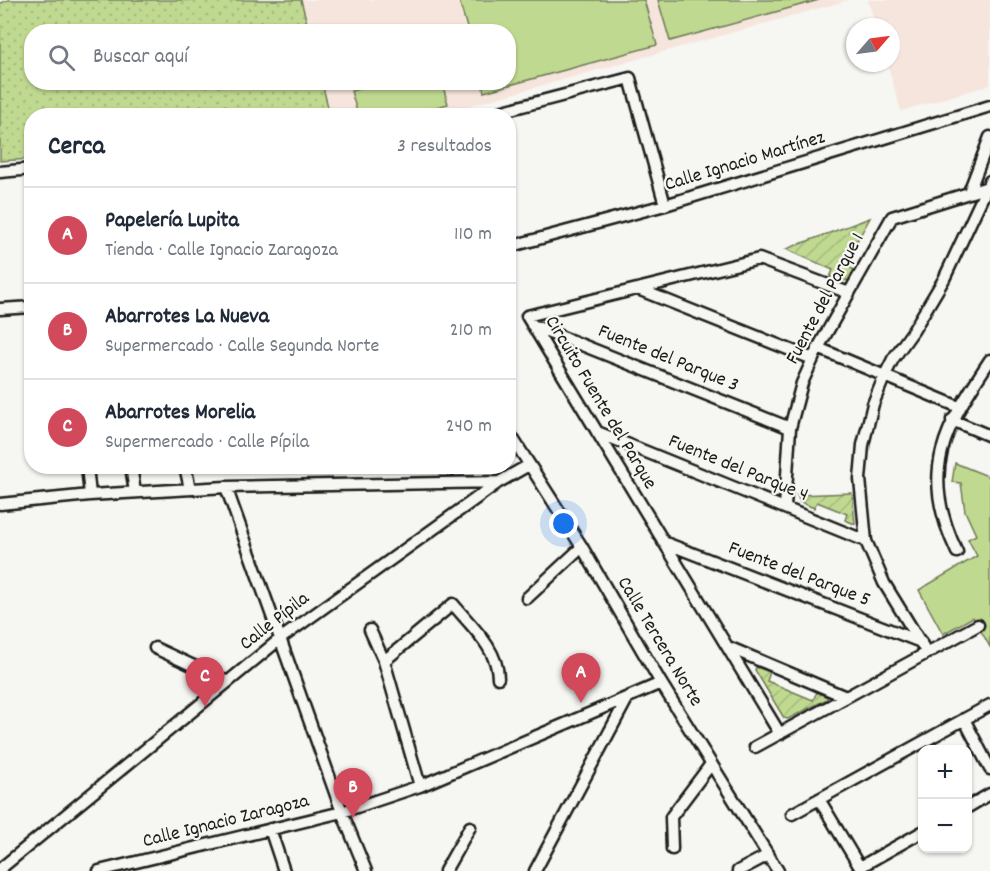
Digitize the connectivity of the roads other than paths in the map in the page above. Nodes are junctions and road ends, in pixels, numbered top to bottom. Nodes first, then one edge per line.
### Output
1 (990, 107) edge
2 (515, 108) edge
3 (990, 137) edge
4 (24, 170) edge
5 (0, 172) edge
6 (989, 184) edge
7 (969, 192) junction
8 (665, 205) junction
9 (516, 245) edge
10 (638, 289) junction
11 (849, 293) junction
12 (24, 308) edge
13 (0, 309) edge
14 (532, 325) junction
15 (818, 348) junction
16 (813, 359) junction
17 (990, 360) edge
18 (885, 375) junction
19 (959, 407) junction
20 (952, 420) junction
21 (790, 428) junction
22 (597, 432) junction
23 (990, 436) edge
24 (516, 445) edge
25 (528, 465) junction
26 (516, 472) edge
27 (88, 474) edge
28 (133, 474) edge
29 (187, 474) edge
30 (513, 474) edge
31 (499, 482) junction
32 (226, 487) junction
33 (190, 489) junction
34 (135, 492) junction
35 (90, 495) junction
36 (0, 504) edge
37 (785, 507) junction
38 (866, 541) junction
39 (663, 542) junction
40 (582, 548) junction
41 (957, 552) dead end
42 (526, 598) dead end
43 (978, 625) dead end
44 (370, 630) dead end
45 (280, 639) junction
46 (921, 642) junction
47 (727, 647) junction
48 (155, 648) dead end
49 (927, 653) junction
50 (384, 661) junction
51 (498, 678) dead end
52 (228, 682) junction
53 (661, 683) junction
54 (846, 697) junction
55 (627, 699) junction
56 (990, 705) edge
57 (964, 719) junction
58 (780, 734) junction
59 (755, 747) dead end
60 (711, 764) junction
61 (990, 769) edge
62 (420, 786) junction
63 (990, 794) edge
64 (819, 799) junction
65 (972, 805) edge
66 (342, 812) junction
67 (792, 814) dead end
68 (470, 827) dead end
69 (270, 830) junction
70 (918, 834) edge
71 (672, 849) dead end
72 (768, 855) junction
73 (0, 869) edge
74 (861, 869) edge
75 (99, 871) edge
76 (284, 871) edge
77 (366, 871) edge
78 (445, 871) edge
79 (535, 871) edge
80 (738, 871) edge
81 (778, 871) edge

1 - 8 street, Calle Ignacio Martínez
2 - 8 street
3 - 7 street
4 - 5 street
6 - 7 street
6 - 18 street
7 - 11 street, Fuente del Parque 1
8 - 9 street, Calle Ignacio Martínez
10 - 11 street, Circuito Fuente del Parque
10 - 14 street, Circuito Fuente del Parque
10 - 16 street
11 - 15 street, Fuente del Parque 1
12 - 13 street
14 - 21 street, Fuente del Parque 3
14 - 22 street, Circuito Fuente del Parque
15 - 16 street, Fuente del Parque 1
15 - 18 street
16 - 21 street, Fuente del Parque 1
17 - 19 street
18 - 19 street
18 - 38 street
19 - 20 street
20 - 23 street
20 - 41 street
21 - 37 street, Fuente del Parque 1
22 - 37 street, Fuente del Parque 4
22 - 39 street, Circuito Fuente del Parque
24 - 25 street, Calle Tercera Norte
25 - 26 street, Calle Pípila
25 - 40 street, Calle Tercera Norte
27 - 35 street
28 - 34 street
29 - 33 street
30 - 31 street, Calle Pípila
31 - 32 street
31 - 45 street, Calle Pípila
32 - 33 street
32 - 45 street
33 - 34 street
34 - 35 street
35 - 36 street
37 - 38 street, Fuente del Parque 4
38 - 46 street
39 - 46 street, Fuente del Parque 5
39 - 47 street, Circuito Fuente del Parque
40 - 42 street
40 - 53 street, Calle Tercera Norte
43 - 49 street
44 - 50 street
45 - 52 street, Calle Pípila
45 - 66 street
46 - 49 street
47 - 54 street
47 - 58 street, Circuito Fuente del Parque
48 - 52 street
49 - 54 street
50 - 51 street
50 - 62 street
52 - 73 street, Calle Pípila
53 - 55 street, Calle Ignacio Zaragoza
53 - 60 street, Calle Tercera Norte
54 - 58 street
55 - 62 street, Calle Ignacio Zaragoza
55 - 79 street
56 - 57 street
57 - 61 street
57 - 64 street
58 - 59 street
60 - 71 street
60 - 72 street, Calle Tercera Norte
62 - 66 street, Calle Ignacio Zaragoza
63 - 65 street
64 - 67 street
64 - 74 street
66 - 69 street, Calle Ignacio Zaragoza
66 - 77 street
68 - 78 street
69 - 75 street, Calle Ignacio Zaragoza
69 - 76 street
70 - 74 street
72 - 80 street
72 - 81 street, Calle Tercera Norte

